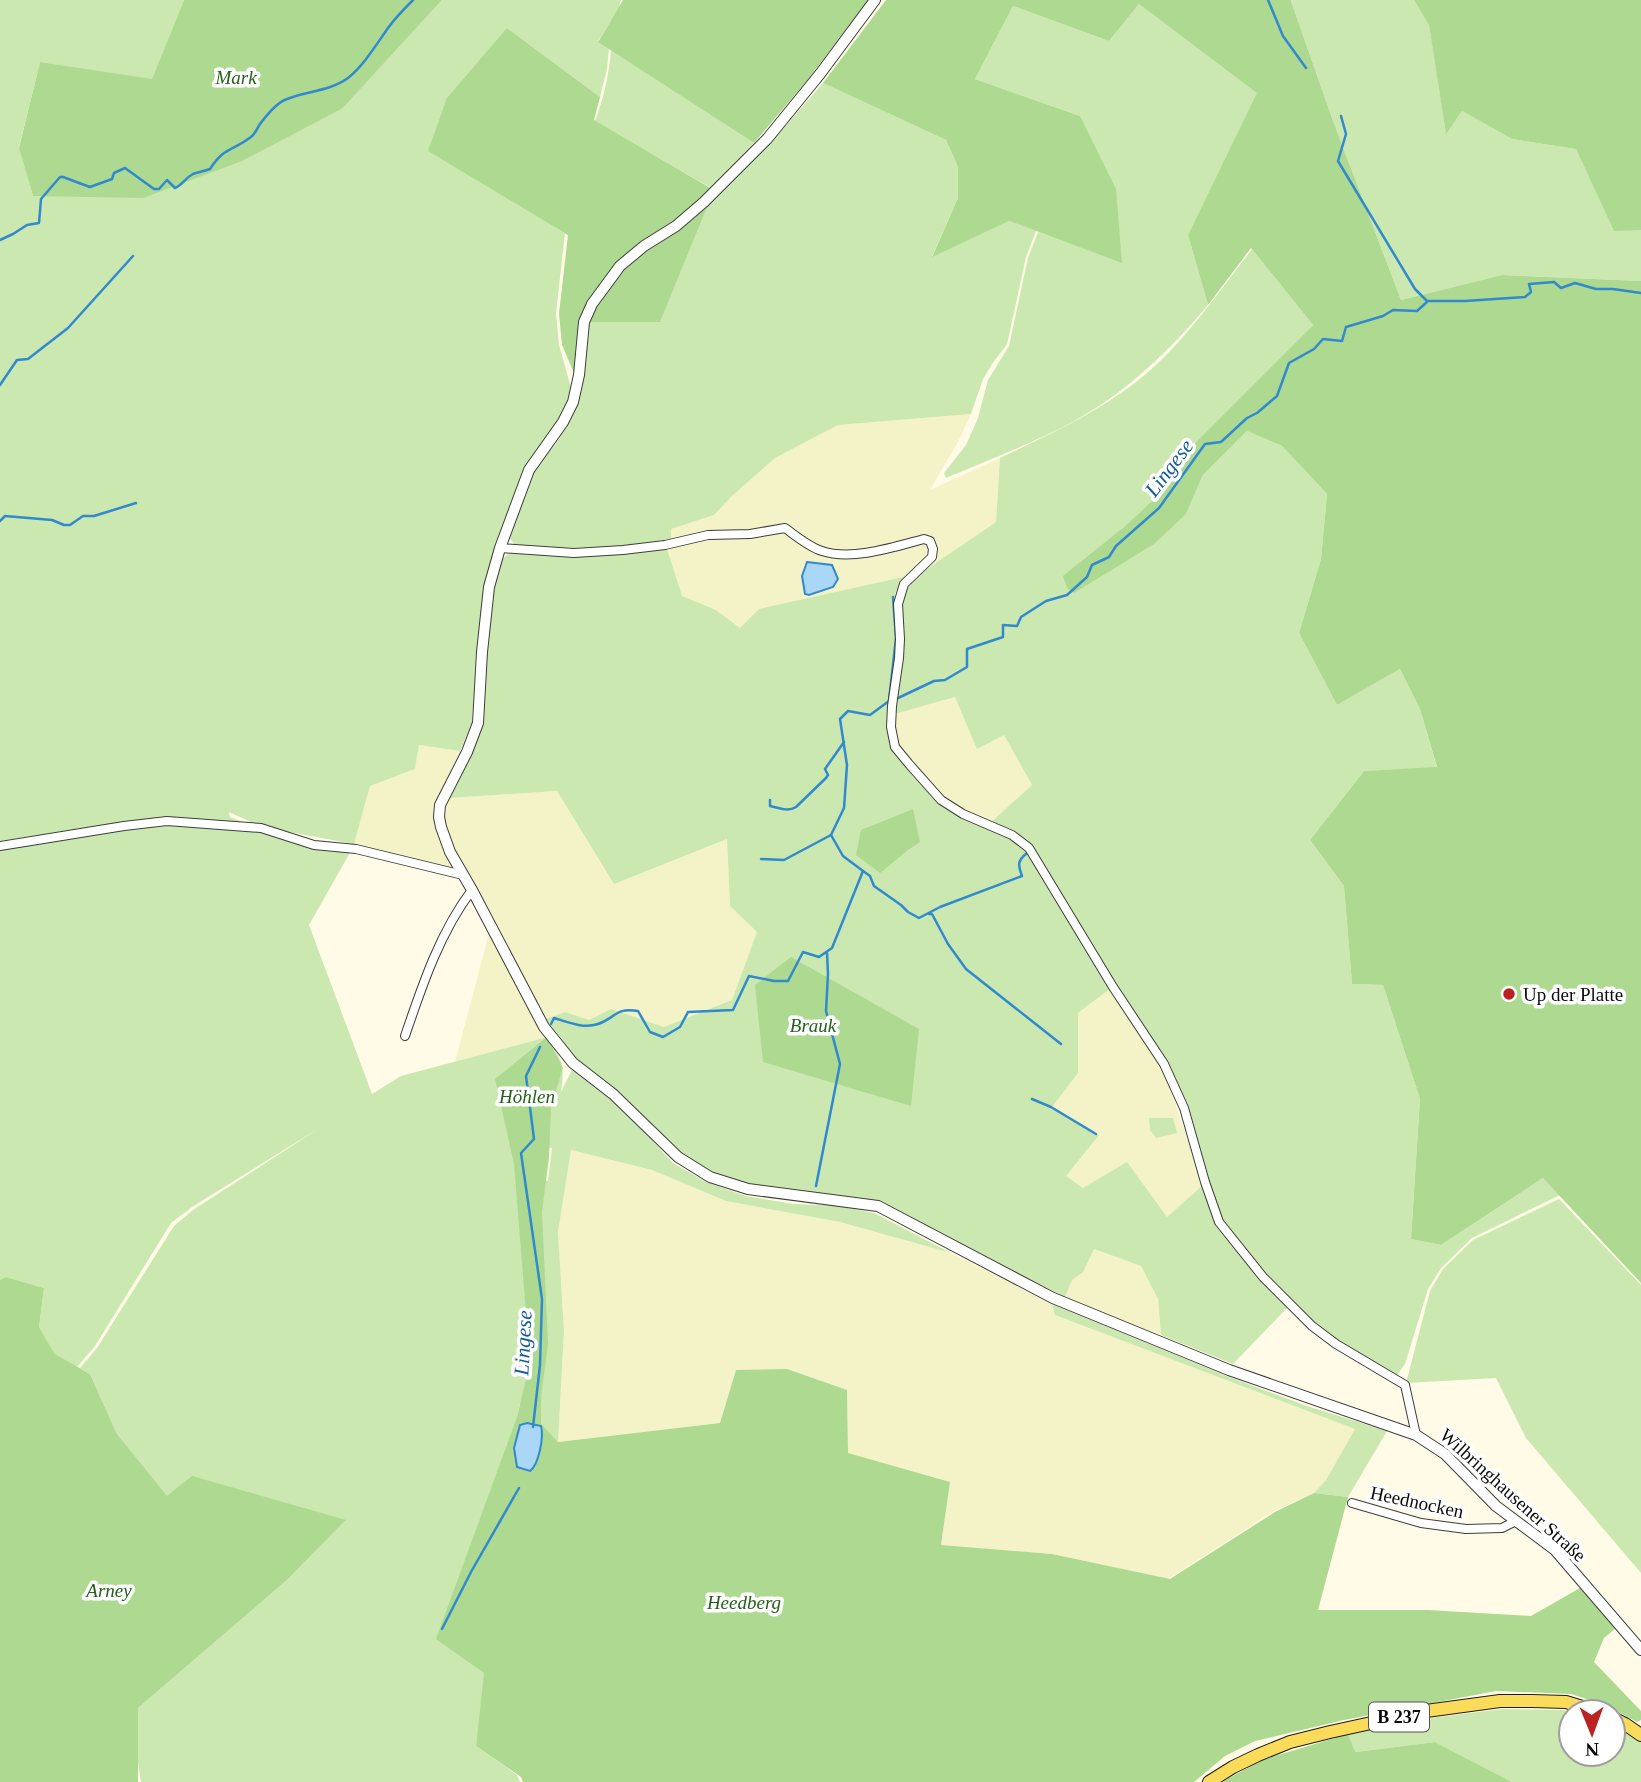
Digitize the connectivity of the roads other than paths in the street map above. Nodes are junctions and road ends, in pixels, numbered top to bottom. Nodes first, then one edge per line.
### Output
1 (875, 0) edge
2 (500, 548) junction
3 (0, 846) edge
4 (463, 875) junction
5 (472, 890) junction
6 (405, 1036) dead end
7 (1416, 1435) junction
8 (1352, 1503) dead end
9 (1516, 1521) junction
10 (1641, 1650) edge
11 (1557, 1701) edge
12 (1209, 1782) edge

1 - 2 street, Wilbringhausener Straße
2 - 4 street, Wilbringhausener Straße
2 - 7 street
3 - 4 street
4 - 5 street, Wilbringhausener Straße
5 - 6 street
5 - 7 street, Wilbringhausener Straße
7 - 9 street, Wilbringhausener Straße
8 - 9 street, Heednocken
9 - 10 street, Wilbringhausener Straße
11 - 12 main road, B 237

